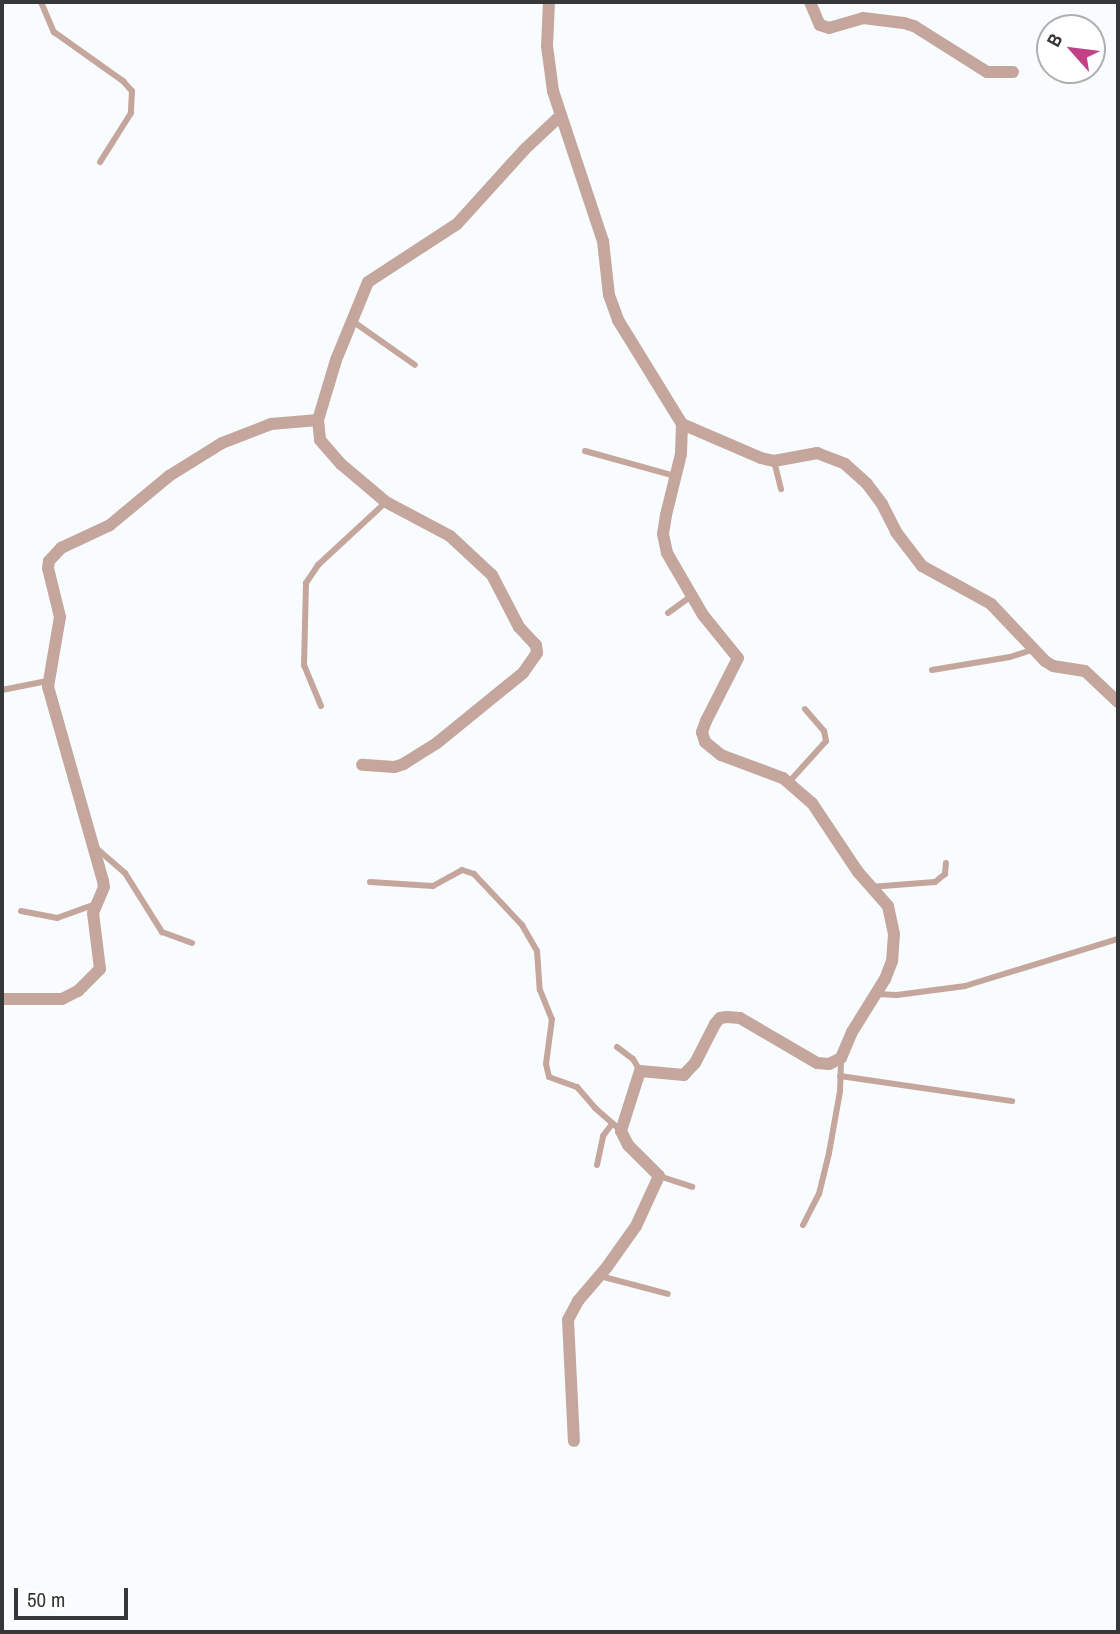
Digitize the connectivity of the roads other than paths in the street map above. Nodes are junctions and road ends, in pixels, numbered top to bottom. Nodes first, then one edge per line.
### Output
1 (41, 2) edge
2 (549, 2) edge
3 (810, 2) edge
4 (1013, 72) dead end
5 (560, 116) junction
6 (100, 162) dead end
7 (351, 320) junction
8 (415, 365) dead end
9 (318, 420) junction
10 (682, 424) junction
11 (585, 451) dead end
12 (774, 461) junction
13 (675, 476) junction
14 (781, 489) dead end
15 (386, 502) junction
16 (691, 596) junction
17 (668, 613) dead end
18 (1032, 650) junction
19 (932, 670) dead end
20 (47, 681) junction
21 (2, 690) edge
22 (1118, 702) edge
23 (321, 706) dead end
24 (805, 709) dead end
25 (362, 765) dead end
26 (789, 782) junction
27 (95, 847) junction
28 (946, 863) dead end
29 (370, 882) dead end
30 (870, 887) junction
31 (96, 904) junction
32 (21, 911) dead end
33 (1118, 939) edge
34 (192, 943) dead end
35 (876, 994) junction
36 (2, 999) edge
37 (617, 1047) dead end
38 (841, 1058) junction
39 (640, 1072) junction
40 (840, 1076) junction
41 (1012, 1101) dead end
42 (617, 1127) junction
43 (597, 1165) dead end
44 (659, 1176) junction
45 (692, 1187) dead end
46 (803, 1225) dead end
47 (600, 1276) junction
48 (668, 1294) dead end
49 (573, 1441) dead end

1 - 6 lane
2 - 5 street
3 - 4 street
5 - 7 street
5 - 10 street
7 - 8 lane
7 - 9 street
9 - 15 street
9 - 20 street
10 - 12 street
10 - 13 street
11 - 13 lane
12 - 14 lane
12 - 18 street
13 - 16 street
15 - 23 lane
15 - 25 street
16 - 17 lane
16 - 26 street
18 - 19 lane
18 - 22 street
20 - 21 lane
20 - 27 street
24 - 26 lane
26 - 30 street
27 - 31 street
27 - 34 lane
28 - 30 lane
29 - 42 lane
30 - 35 street
31 - 32 lane
31 - 36 street
33 - 35 lane
35 - 38 street
37 - 39 lane
38 - 39 street
38 - 40 lane
39 - 42 street
40 - 41 lane
40 - 46 lane
42 - 43 lane
42 - 44 street
44 - 45 lane
44 - 47 street
47 - 48 lane
47 - 49 street

